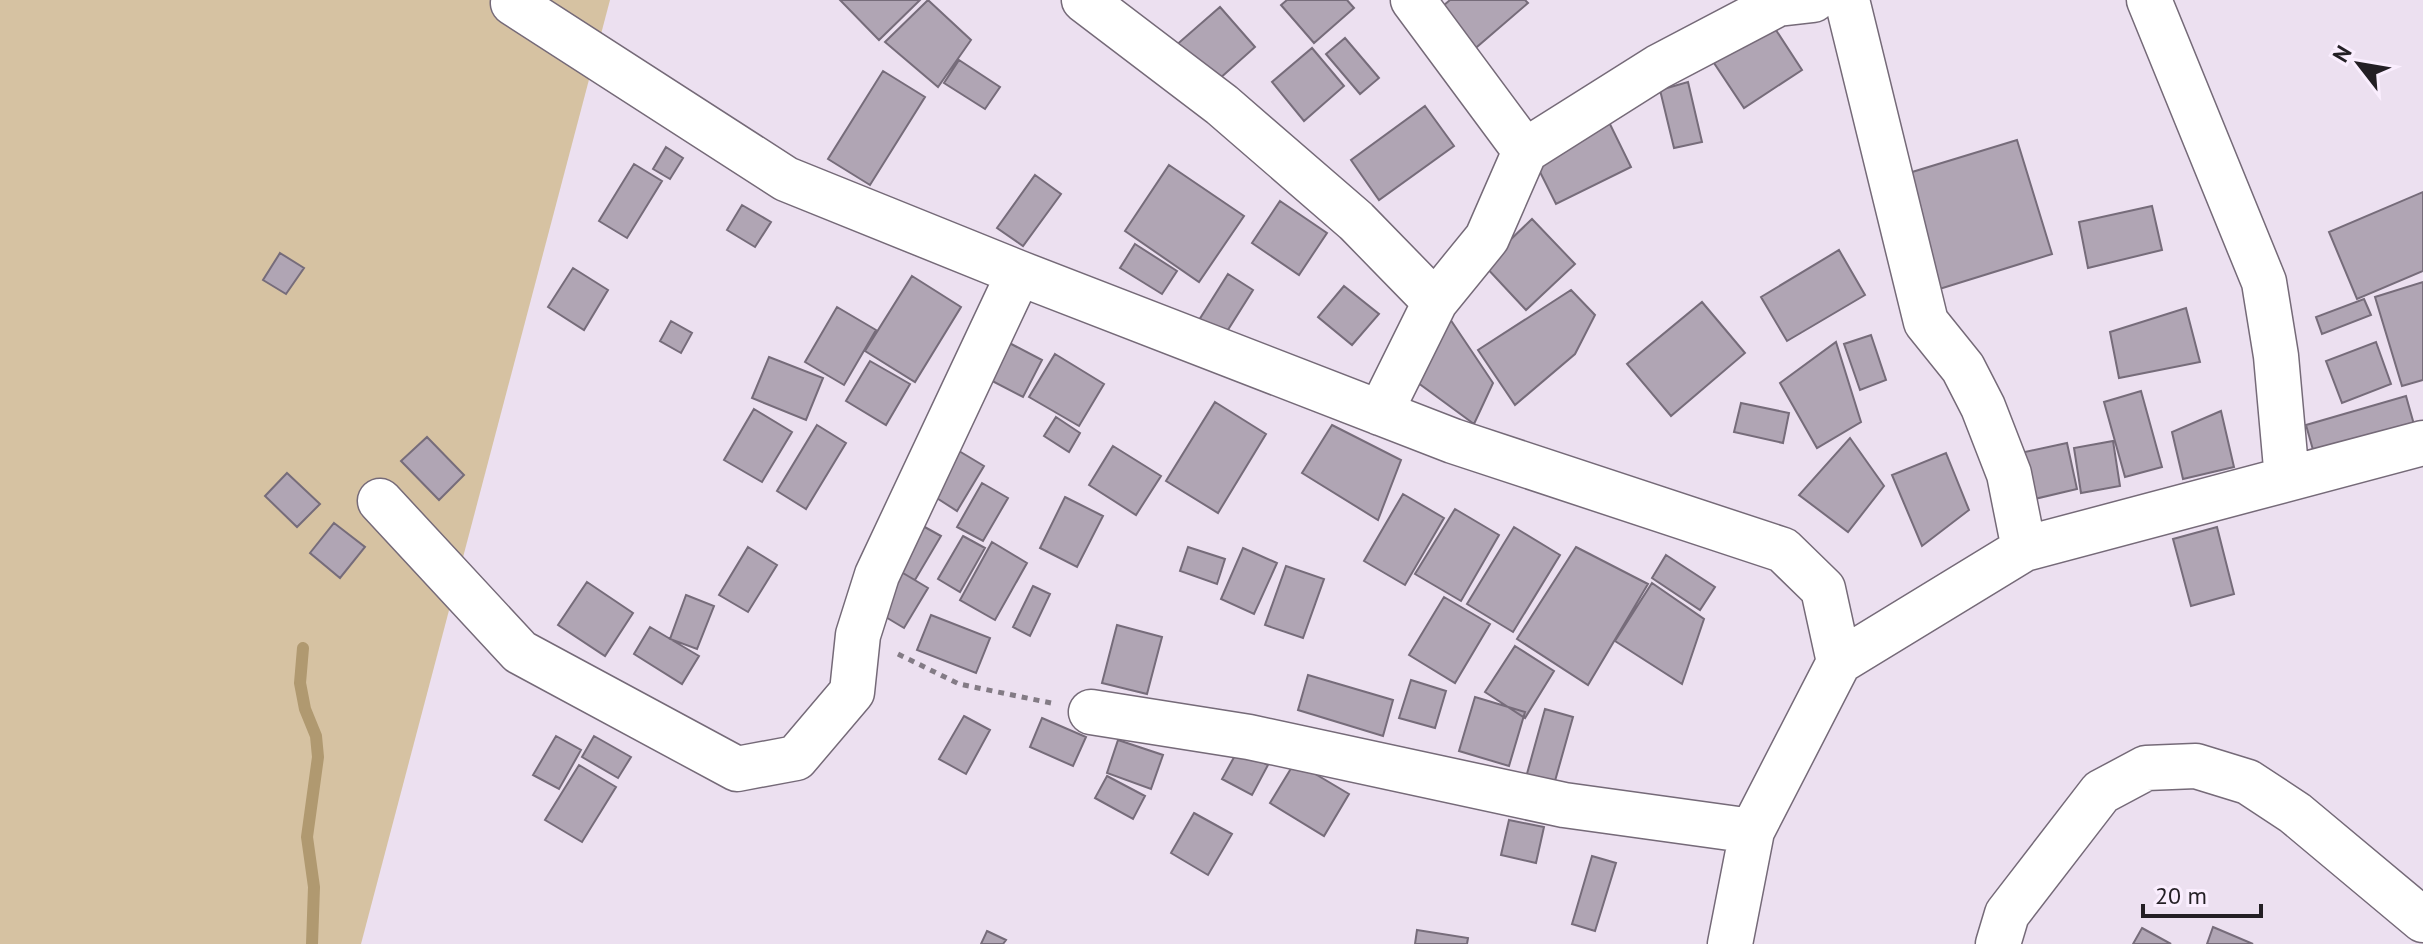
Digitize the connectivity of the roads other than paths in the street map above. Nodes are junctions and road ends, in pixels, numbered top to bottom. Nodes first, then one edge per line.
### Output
1 (1084, 0) edge
2 (1413, 0) edge
3 (1813, 0) edge
4 (1847, 0) edge
5 (2149, 0) edge
6 (513, 3) dead end
7 (1525, 151) junction
8 (1019, 273) junction
9 (1435, 302) junction
10 (1380, 413) junction
11 (2423, 443) edge
12 (2287, 479) junction
13 (380, 501) dead end
14 (2024, 549) junction
15 (1839, 662) junction
16 (1091, 712) road end
17 (1752, 831) junction
18 (2423, 920) edge
19 (1730, 944) edge
20 (1998, 944) edge

1 - 9 street
2 - 7 street
3 - 7 street
4 - 14 street
5 - 12 street
6 - 8 street
7 - 9 street
8 - 10 street
8 - 13 street
9 - 10 street
10 - 15 street
11 - 12 street
12 - 14 street
14 - 15 street
15 - 17 street
16 - 17 street
17 - 19 street
18 - 20 street

